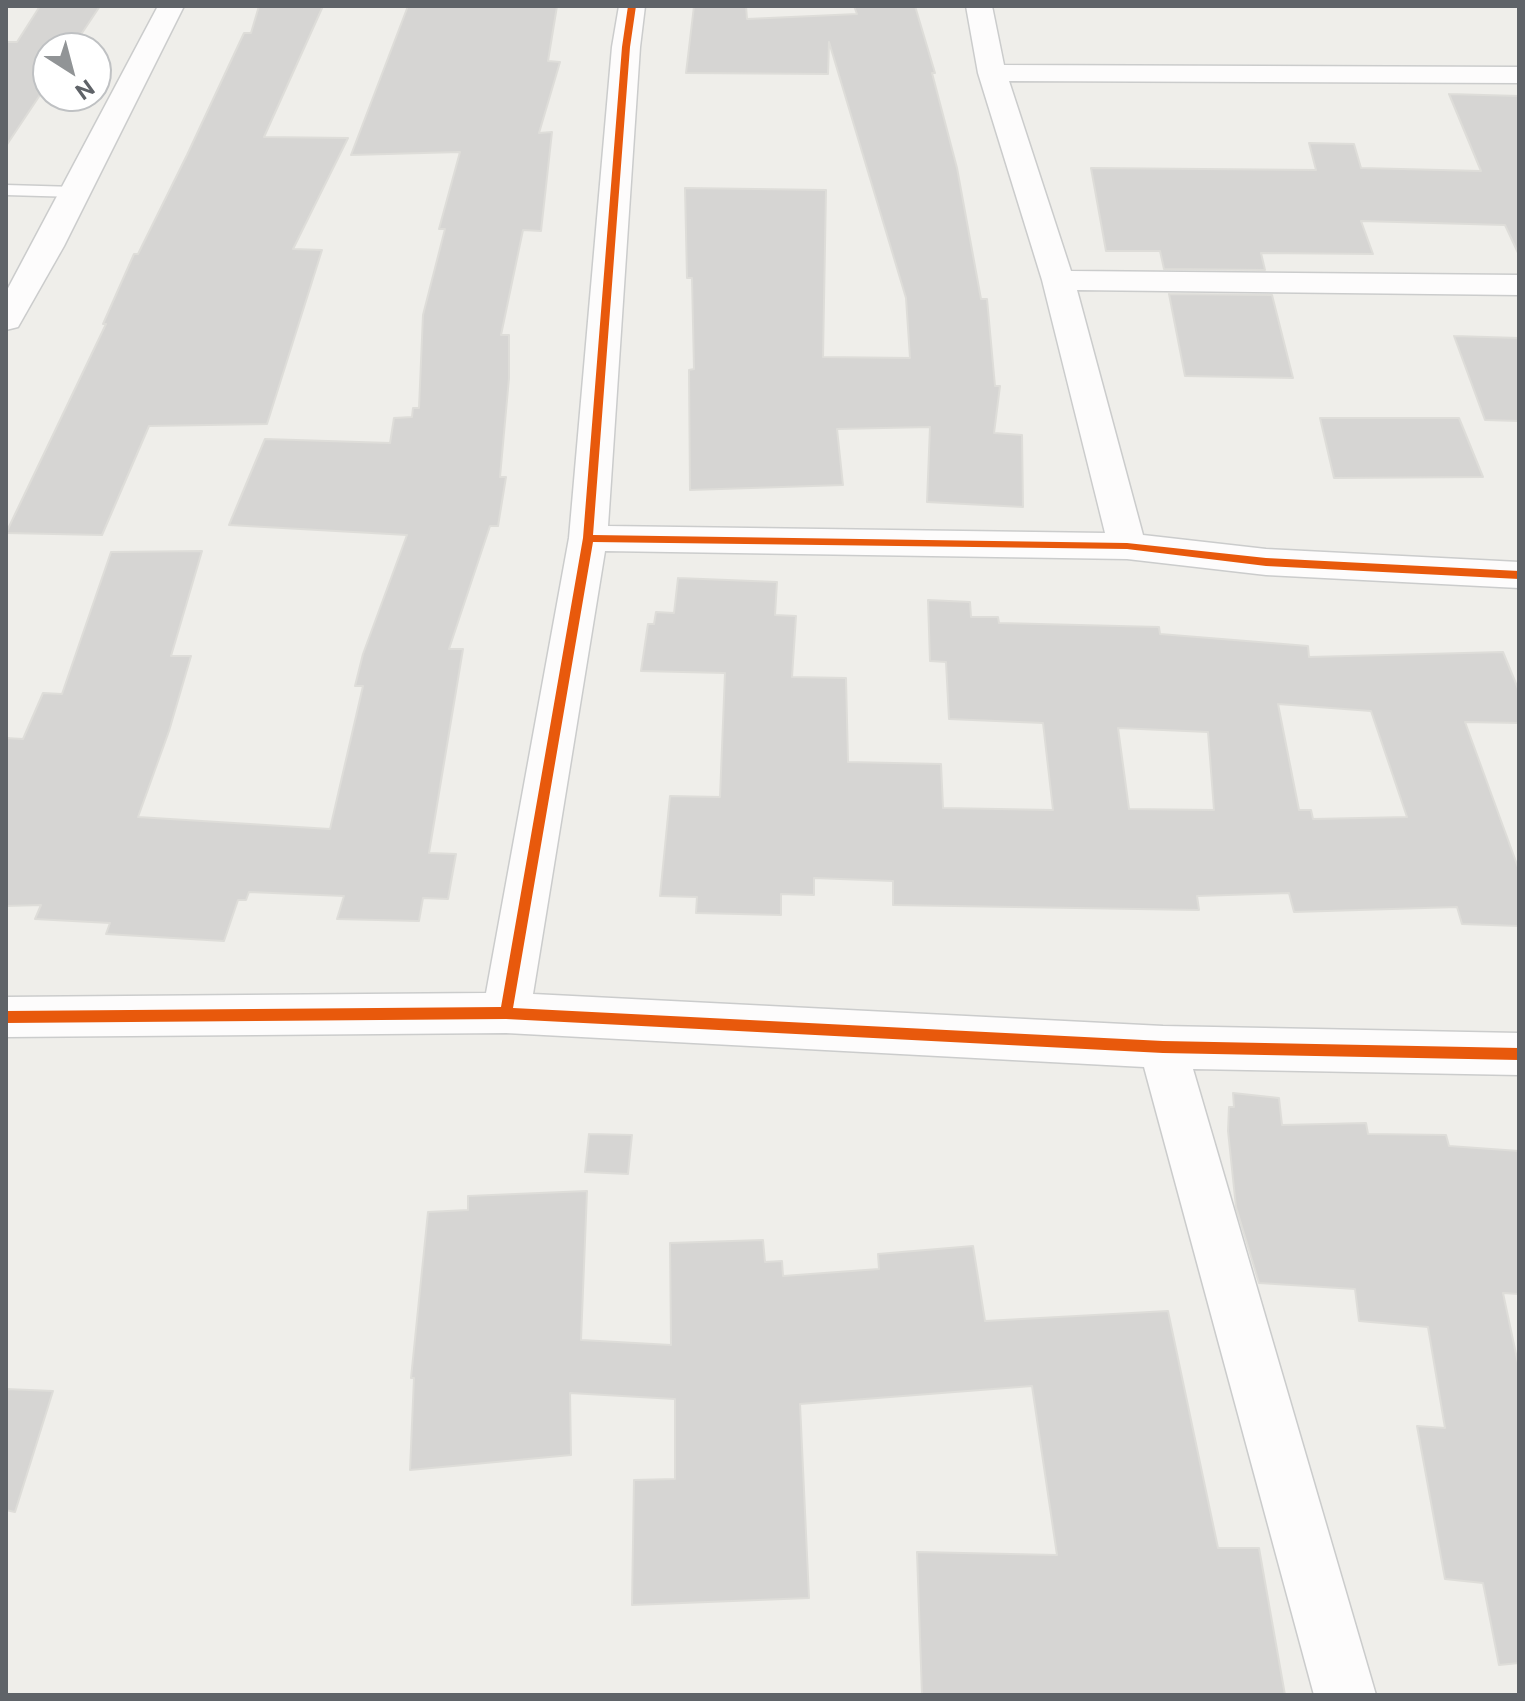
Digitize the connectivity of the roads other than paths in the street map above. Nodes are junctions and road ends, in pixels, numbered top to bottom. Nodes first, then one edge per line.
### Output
1 (171, 6) edge
2 (632, 6) edge
3 (979, 6) edge
4 (992, 73) junction
5 (1519, 75) edge
6 (6, 190) edge
7 (76, 192) junction
8 (1058, 280) junction
9 (1519, 285) edge
10 (6, 320) edge
11 (588, 538) junction
12 (1127, 546) junction
13 (1519, 575) edge
14 (506, 1013) junction
15 (6, 1017) edge
16 (1163, 1047) junction
17 (1519, 1054) edge
18 (1345, 1695) edge

1 - 7 street
2 - 11 street
3 - 4 street
4 - 5 street
4 - 8 street
6 - 7 lane
7 - 10 street
8 - 9 street
8 - 12 street
11 - 12 street
11 - 14 street
12 - 13 street
14 - 15 street
14 - 16 street
16 - 17 street
16 - 18 street

